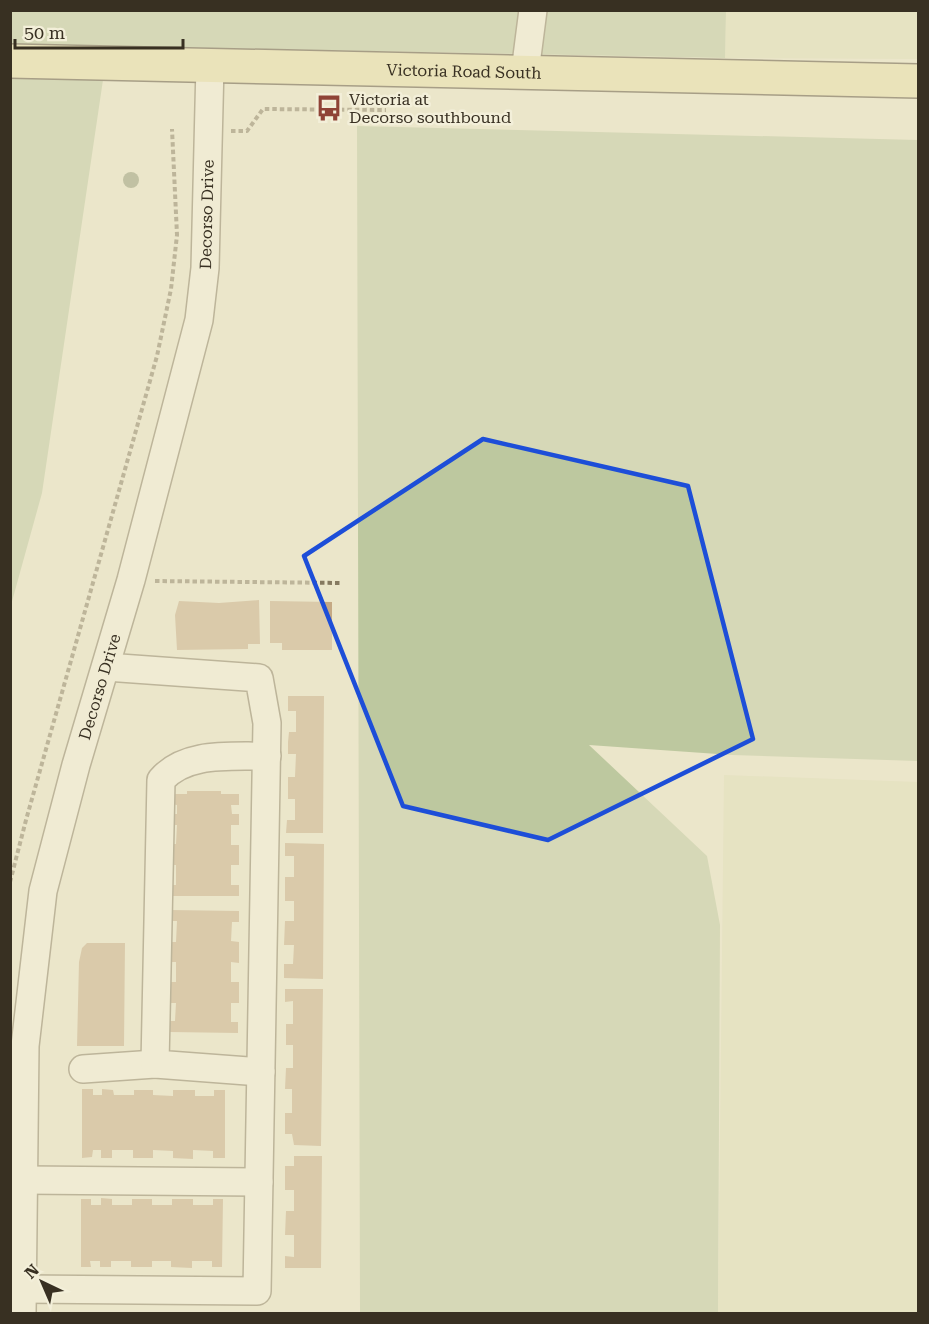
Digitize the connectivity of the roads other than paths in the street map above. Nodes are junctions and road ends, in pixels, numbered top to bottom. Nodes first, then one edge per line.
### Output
1 (533, 10) edge
2 (10, 61) edge
3 (210, 65) junction
4 (525, 72) junction
5 (918, 81) edge
6 (106, 667) junction
7 (267, 756) junction
8 (155, 1064) junction
9 (83, 1069) dead end
10 (261, 1072) junction
11 (24, 1180) junction
12 (259, 1182) junction
13 (22, 1301) edge

1 - 4 street
2 - 3 main road, Victoria Road South
3 - 4 main road, Victoria Road South
3 - 6 street, Decorso Drive
4 - 5 main road, Victoria Road South
6 - 7 street
6 - 11 street, Decorso Drive
7 - 8 street
7 - 10 street
8 - 9 street
8 - 10 street
10 - 12 street
11 - 12 street
11 - 13 street, Decorso Drive
12 - 13 street

